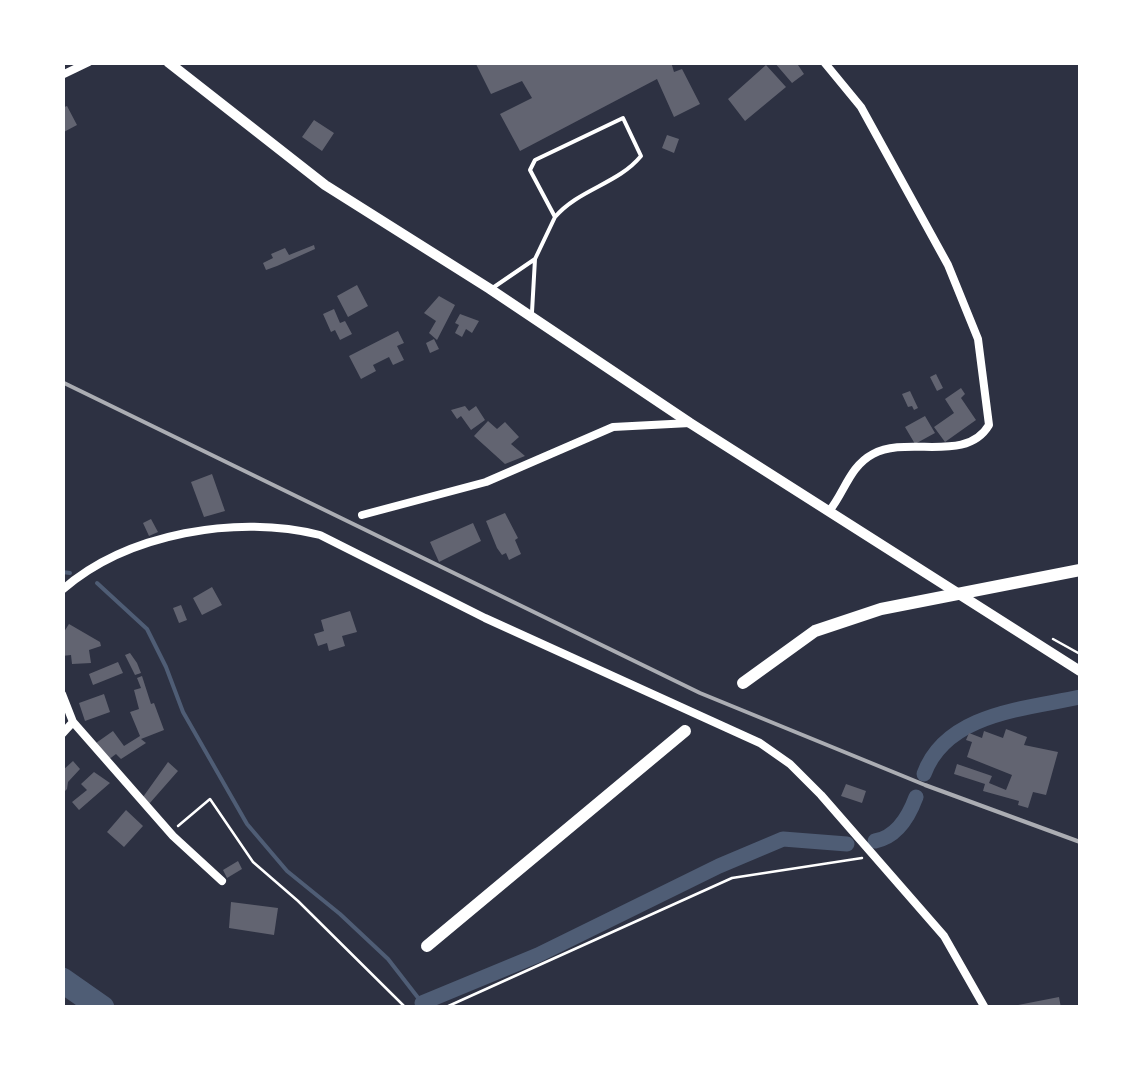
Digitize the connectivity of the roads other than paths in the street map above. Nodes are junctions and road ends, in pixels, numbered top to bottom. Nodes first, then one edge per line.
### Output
1 (89, 62) edge
2 (168, 62) edge
3 (824, 62) edge
4 (62, 75) edge
5 (555, 217) junction
6 (535, 260) junction
7 (490, 289) junction
8 (532, 317) junction
9 (690, 423) junction
10 (830, 510) junction
11 (362, 514) dead end
12 (1080, 570) edge
13 (66, 586) edge
14 (1080, 671) edge
15 (743, 683) dead end
16 (62, 694) edge
17 (73, 722) junction
18 (685, 731) dead end
19 (62, 734) edge
20 (222, 882) dead end
21 (427, 946) dead end
22 (985, 1008) edge

1 - 4 street
2 - 7 main road
3 - 10 street
5 - 5 lane
5 - 6 lane
6 - 7 lane
6 - 8 lane
7 - 8 main road
8 - 9 main road
9 - 10 main road
9 - 11 street
10 - 14 main road
12 - 15 highway
13 - 22 street
16 - 17 street
17 - 19 street
17 - 20 street
18 - 21 highway

